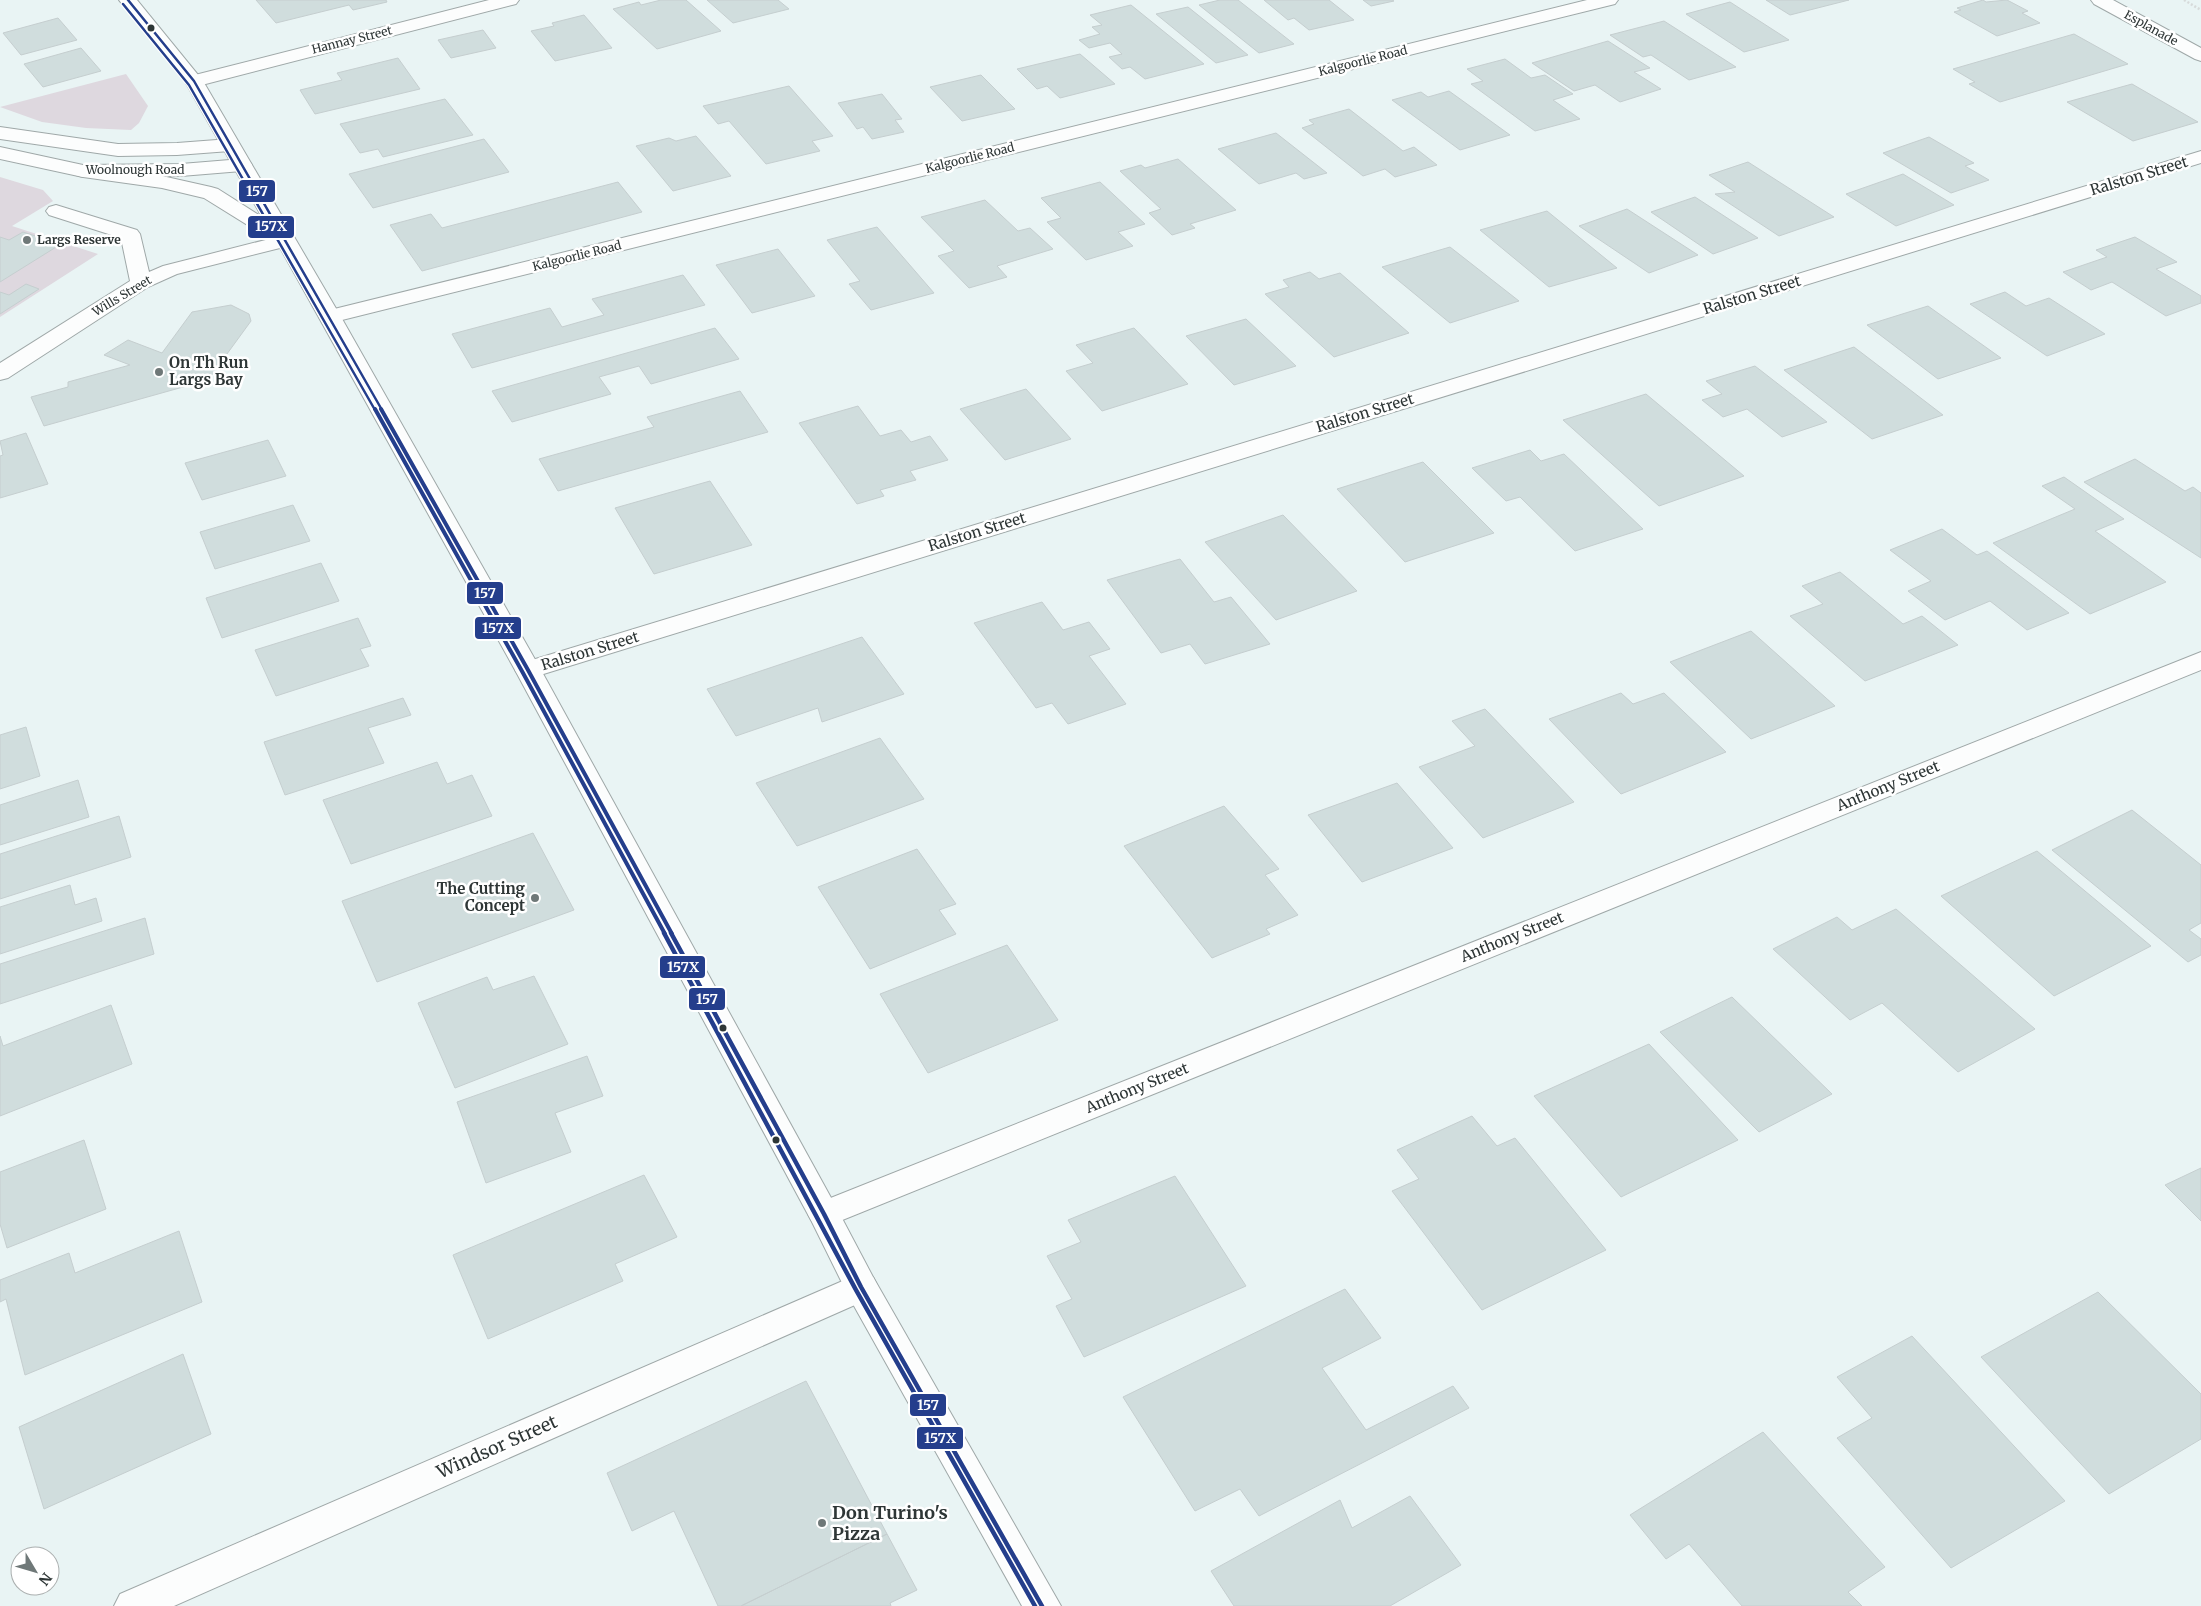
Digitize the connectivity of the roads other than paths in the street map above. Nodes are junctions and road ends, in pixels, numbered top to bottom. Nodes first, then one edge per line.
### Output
1 (128, 0) edge
2 (510, 0) edge
3 (1610, 0) edge
4 (2100, 0) edge
5 (2201, 55) edge
6 (194, 81) junction
7 (0, 133) edge
8 (230, 145) junction
9 (0, 153) edge
10 (2201, 157) edge
11 (242, 164) junction
12 (82, 171) junction
13 (56, 211) dead end
14 (286, 241) junction
15 (141, 282) junction
16 (330, 317) junction
17 (0, 373) edge
18 (2201, 660) edge
19 (528, 670) junction
20 (824, 1214) junction
21 (861, 1287) junction
22 (133, 1606) edge
23 (1042, 1606) edge

1 - 6 street
2 - 6 street, Hannay Street
3 - 16 street, Kalgoorlie Road
4 - 5 street, Esplanade
6 - 8 street
7 - 8 street, Woolnough Road
8 - 11 street
9 - 12 street, Woolnough Road
10 - 19 street, Ralston Street
11 - 12 street, Woolnough Road
11 - 14 street
12 - 14 street
13 - 15 street
14 - 15 street, Wills Street
14 - 16 street
15 - 17 street, Wills Street
16 - 19 street
18 - 20 street, Anthony Street
19 - 20 street
20 - 21 street
21 - 22 street, Windsor Street
21 - 23 street

